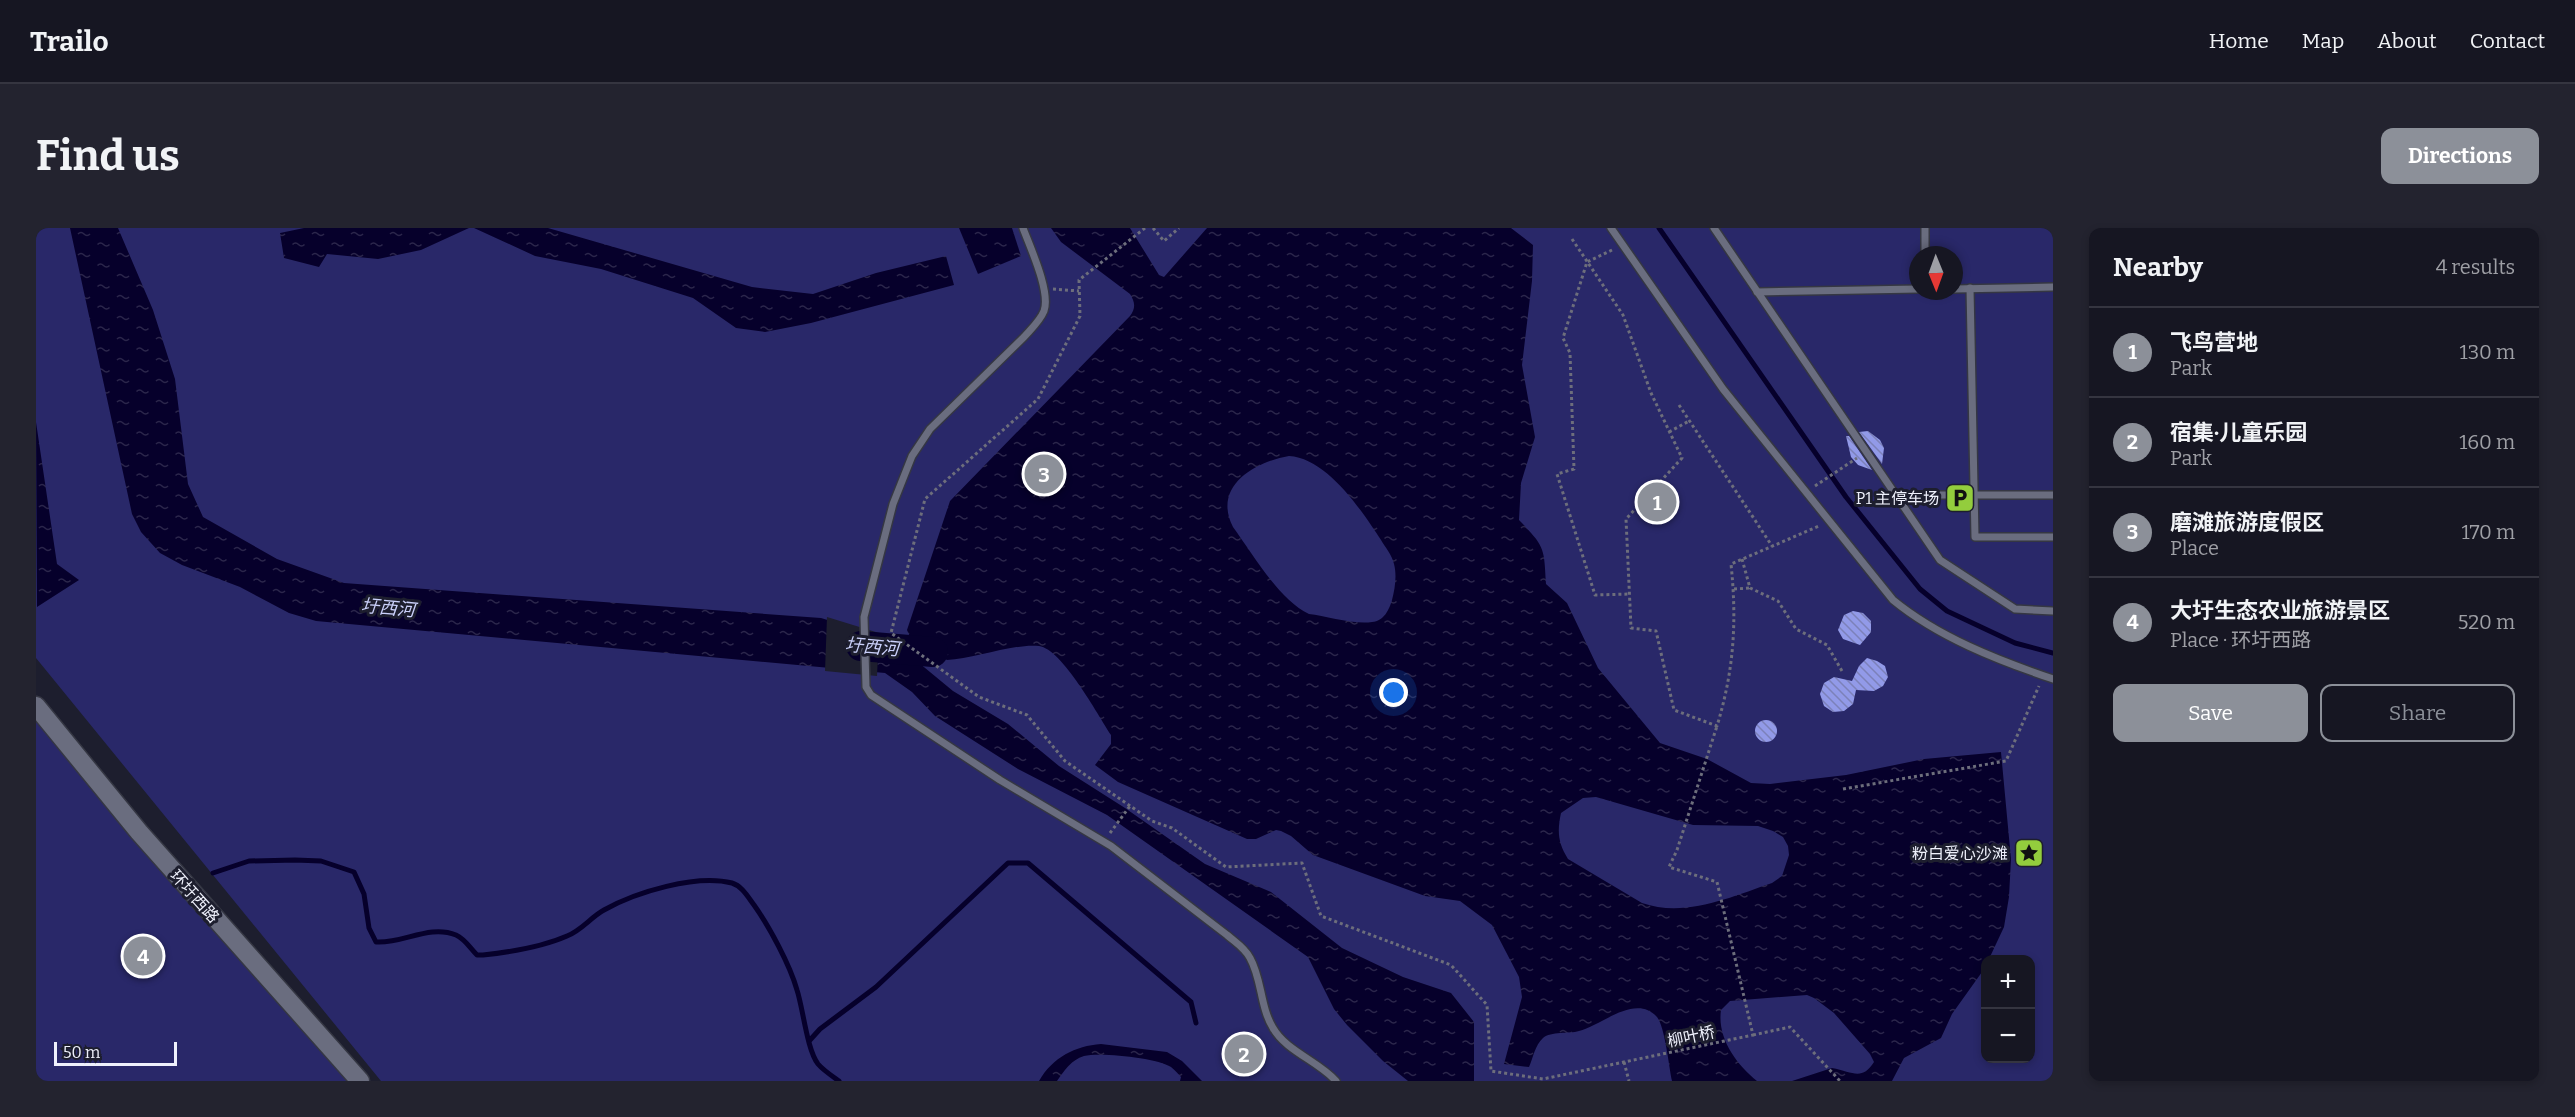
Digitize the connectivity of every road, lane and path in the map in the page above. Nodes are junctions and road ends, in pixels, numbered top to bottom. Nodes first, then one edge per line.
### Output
1 (1023, 228) edge
2 (1153, 228) edge
3 (1179, 228) edge
4 (1611, 228) edge
5 (1714, 228) edge
6 (1925, 228) edge
7 (1144, 229) edge
8 (1572, 239) dead end
9 (1622, 245) junction
10 (1925, 246) edge
11 (1587, 262) junction
12 (2053, 287) edge
13 (1043, 288) junction
14 (1963, 288) edge
15 (1970, 288) junction
16 (1909, 289) edge
17 (1079, 291) junction
18 (1757, 292) junction
19 (1679, 405) dead end
20 (1689, 421) junction
21 (1670, 432) junction
22 (1866, 452) junction
23 (1806, 492) junction
24 (1895, 495) junction
25 (1975, 495) junction
26 (2053, 495) edge
27 (1829, 522) junction
28 (2053, 537) edge
29 (1772, 546) junction
30 (1742, 559) junction
31 (1750, 588) junction
32 (1734, 589) junction
33 (1629, 594) junction
34 (2053, 611) edge
35 (1842, 671) dead end
36 (2043, 676) junction
37 (2053, 679) edge
38 (36, 706) edge
39 (1717, 726) junction
40 (1843, 789) dead end
41 (1130, 806) junction
42 (1104, 842) junction
43 (1753, 1035) junction
44 (1624, 1062) junction
45 (360, 1081) edge
46 (1336, 1081) edge
47 (1629, 1081) edge
48 (1840, 1081) edge

1 - 13 lane
2 - 3 path
4 - 9 lane
5 - 18 lane
6 - 10 lane
7 - 17 path
8 - 11 path
9 - 11 path
9 - 23 lane
11 - 21 path
11 - 33 path
12 - 15 lane
13 - 17 path
13 - 42 lane
14 - 15 lane
15 - 25 lane
16 - 18 lane
17 - 41 path
18 - 22 lane
19 - 20 path
20 - 21 path
20 - 29 path
21 - 33 path
22 - 23 path
22 - 24 lane
23 - 27 lane
24 - 25 lane
24 - 34 lane
25 - 26 lane
25 - 28 lane
27 - 29 path
27 - 36 lane
29 - 30 path
30 - 31 path
30 - 32 path
31 - 32 path
31 - 35 path
32 - 39 path
33 - 39 path
36 - 37 lane
36 - 40 path
38 - 45 street, 环圩西路
39 - 43 path
41 - 42 path
41 - 44 path, 柳叶桥
42 - 46 lane
43 - 44 path, 柳叶桥
43 - 48 path, 柳叶桥
44 - 47 path

